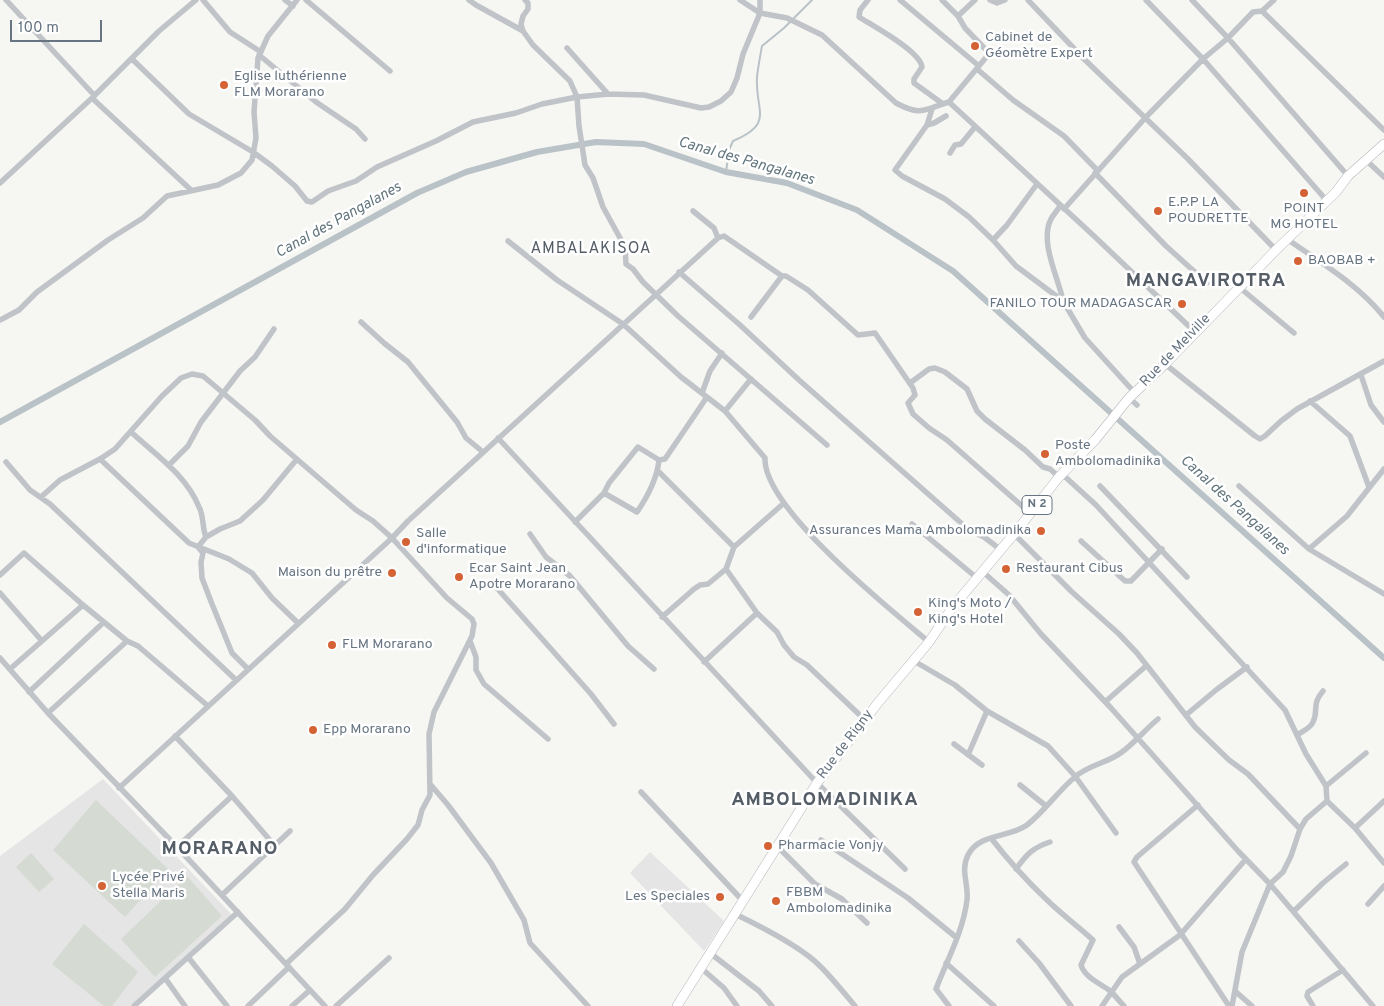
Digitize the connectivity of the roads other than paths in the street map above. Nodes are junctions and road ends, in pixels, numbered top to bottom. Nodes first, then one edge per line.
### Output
1 (6, 0) edge
2 (196, 0) edge
3 (203, 0) edge
4 (285, 0) edge
5 (297, 0) edge
6 (306, 0) edge
7 (469, 0) edge
8 (525, 0) edge
9 (740, 0) edge
10 (760, 0) edge
11 (868, 0) edge
12 (900, 0) edge
13 (942, 0) edge
14 (975, 0) edge
15 (990, 0) edge
16 (1005, 0) edge
17 (1028, 0) edge
18 (1146, 0) edge
19 (1192, 0) edge
20 (1274, 0) edge
21 (292, 6) junction
22 (1262, 11) junction
23 (760, 13) junction
24 (958, 16) junction
25 (523, 31) junction
26 (1228, 38) junction
27 (567, 48) dead end
28 (260, 53) junction
29 (132, 59) junction
30 (1203, 59) junction
31 (978, 67) junction
32 (390, 71) dead end
33 (608, 94) junction
34 (578, 96) junction
35 (93, 97) junction
36 (946, 103) junction
37 (932, 109) junction
38 (946, 116) dead end
39 (1146, 117) junction
40 (926, 125) junction
41 (975, 127) junction
42 (1384, 130) edge
43 (365, 139) dead end
44 (1384, 144) edge
45 (253, 152) junction
46 (950, 153) dead end
47 (1367, 161) junction
48 (1097, 172) junction
49 (1348, 176) junction
50 (1384, 177) edge
51 (0, 183) edge
52 (1037, 184) junction
53 (191, 190) junction
54 (1327, 201) junction
55 (1062, 208) junction
56 (694, 211) dead end
57 (718, 238) junction
58 (1287, 239) junction
59 (993, 240) junction
60 (508, 241) dead end
61 (1276, 250) junction
62 (679, 272) junction
63 (782, 276) junction
64 (1207, 284) dead end
65 (1239, 287) junction
66 (657, 295) junction
67 (1063, 301) junction
68 (752, 317) dead end
69 (1384, 317) edge
70 (0, 320) edge
71 (361, 322) dead end
72 (623, 324) junction
73 (274, 329) dead end
74 (1195, 332) junction
75 (1294, 333) dead end
76 (722, 353) junction
77 (1384, 361) edge
78 (1165, 364) junction
79 (1361, 375) junction
80 (751, 379) junction
81 (910, 383) junction
82 (223, 392) junction
83 (704, 395) junction
84 (1132, 396) junction
85 (1310, 401) junction
86 (1137, 405) dead end
87 (724, 411) junction
88 (1384, 422) edge
89 (131, 432) junction
90 (498, 438) junction
91 (827, 445) dead end
92 (483, 452) junction
93 (100, 459) junction
94 (297, 459) junction
95 (659, 460) junction
96 (6, 462) dead end
97 (169, 465) junction
98 (1384, 469) edge
99 (658, 471) junction
100 (1060, 476) junction
101 (1100, 486) dead end
102 (1239, 486) dead end
103 (1369, 487) junction
104 (604, 493) junction
105 (41, 497) junction
106 (784, 503) junction
107 (1030, 513) junction
108 (575, 522) junction
109 (912, 524) dead end
110 (530, 534) dead end
111 (1014, 534) junction
112 (206, 537) junction
113 (392, 538) junction
114 (1081, 541) dead end
115 (198, 547) junction
116 (734, 547) junction
117 (1162, 549) junction
118 (1309, 549) junction
119 (1001, 550) junction
120 (1149, 562) junction
121 (726, 570) junction
122 (0, 575) edge
123 (980, 575) junction
124 (1187, 576) dead end
125 (496, 587) dead end
126 (0, 593) edge
127 (1384, 594) edge
128 (83, 605) junction
129 (756, 613) junction
130 (662, 617) junction
131 (104, 622) junction
132 (298, 623) junction
133 (42, 641) junction
134 (127, 641) junction
135 (470, 642) junction
136 (929, 642) junction
137 (0, 658) edge
138 (914, 661) junction
139 (704, 662) junction
140 (1146, 666) junction
141 (1247, 667) junction
142 (10, 669) junction
143 (248, 669) junction
144 (654, 669) dead end
145 (236, 680) junction
146 (1323, 691) dead end
147 (29, 692) junction
148 (1105, 702) junction
149 (208, 706) junction
150 (987, 711) junction
151 (48, 713) junction
152 (1186, 715) junction
153 (1158, 719) dead end
154 (865, 720) junction
155 (614, 724) dead end
156 (1297, 735) junction
157 (175, 736) junction
158 (1137, 737) junction
159 (548, 739) dead end
160 (954, 744) dead end
161 (1366, 752) dead end
162 (968, 755) junction
163 (982, 765) dead end
164 (1075, 776) junction
165 (817, 783) junction
166 (430, 784) junction
167 (1020, 785) dead end
168 (1326, 786) junction
169 (119, 788) junction
170 (641, 792) dead end
171 (232, 796) junction
172 (1384, 800) edge
173 (1327, 801) junction
174 (1046, 806) junction
175 (1198, 806) junction
176 (1355, 828) junction
177 (1300, 829) junction
178 (290, 832) dead end
179 (1116, 833) dead end
180 (991, 838) junction
181 (821, 840) dead end
182 (1050, 842) dead end
183 (275, 846) junction
184 (778, 846) junction
185 (178, 847) junction
186 (1246, 859) junction
187 (1384, 863) edge
188 (1346, 864) dead end
189 (905, 869) dead end
190 (1016, 869) junction
191 (1270, 884) junction
192 (1384, 886) edge
193 (222, 895) junction
194 (743, 901) junction
195 (1368, 904) dead end
196 (1294, 911) junction
197 (238, 912) junction
198 (735, 914) junction
199 (868, 923) dead end
200 (1119, 927) dead end
201 (1180, 934) junction
202 (957, 938) junction
203 (1019, 941) dead end
204 (710, 953) junction
205 (188, 957) junction
206 (389, 958) dead end
207 (946, 963) junction
208 (1140, 964) junction
209 (288, 966) junction
210 (701, 968) junction
211 (1343, 970) junction
212 (165, 978) junction
213 (310, 990) junction
214 (1235, 991) junction
215 (1111, 992) junction
216 (140, 1000) junction
217 (134, 1006) edge
218 (145, 1006) edge
219 (185, 1006) edge
220 (227, 1006) edge
221 (248, 1006) edge
222 (292, 1006) edge
223 (325, 1006) edge
224 (336, 1006) edge
225 (588, 1006) edge
226 (677, 1006) edge
227 (738, 1006) edge
228 (772, 1006) edge
229 (855, 1006) edge
230 (949, 1006) edge
231 (994, 1006) edge
232 (1071, 1006) edge
233 (1102, 1006) edge
234 (1124, 1006) edge
235 (1230, 1006) edge
236 (1252, 1006) edge
237 (1313, 1006) edge
238 (1373, 1006) edge

1 - 35 street
2 - 29 street
3 - 28 street
4 - 21 street
5 - 21 street
6 - 32 street
7 - 25 street
8 - 25 street
9 - 23 street
10 - 23 street
11 - 36 street
12 - 31 street
13 - 24 street
14 - 24 street
15 - 16 street
17 - 39 street
18 - 30 street
19 - 26 street
20 - 22 street
21 - 28 street
22 - 26 street
22 - 42 street
23 - 33 street
23 - 37 street
24 - 31 street
25 - 34 street
26 - 30 street
26 - 49 street
27 - 33 street
28 - 43 street
28 - 45 street
29 - 35 street
29 - 45 street
30 - 39 street
30 - 54 street
31 - 36 street
31 - 48 street
33 - 34 street
34 - 45 street
34 - 66 street
35 - 51 street
35 - 53 street
36 - 37 street
36 - 41 street
37 - 40 street
38 - 40 street
39 - 48 street
39 - 61 street
40 - 59 street
41 - 46 street
41 - 52 street
44 - 47 main road, Rue de Melville / N 2
45 - 53 street
47 - 49 main road, Rue de Melville / N 2
47 - 50 street
48 - 55 street
48 - 64 street
49 - 54 main road, Rue de Melville / N 2
52 - 55 street
52 - 59 street
53 - 70 street
54 - 58 main road, Rue de Melville / N 2
55 - 67 street
55 - 74 street
56 - 57 street
57 - 62 street
57 - 63 street
58 - 61 main road, Rue de Melville / N 2
58 - 69 street
59 - 67 street
60 - 72 street
61 - 65 main road, Rue de Melville / N 2
62 - 66 street
62 - 119 street
63 - 68 street
63 - 81 street
65 - 74 main road, Rue de Melville / N 2
65 - 75 street
66 - 72 street
66 - 76 street
67 - 84 street
71 - 92 street
72 - 83 street
72 - 90 street
73 - 82 street
74 - 78 main road, Rue de Melville / N 2
76 - 80 street
76 - 83 street
77 - 79 street
78 - 84 main road, Rue de Melville / N 2
78 - 85 street
79 - 85 street
79 - 88 street
80 - 87 street
80 - 91 street
81 - 100 street
81 - 107 street
82 - 89 street
82 - 94 street
82 - 97 street
83 - 87 street
83 - 95 street
84 - 86 street
84 - 100 main road, Rue de Melville / N 2
85 - 103 street
87 - 106 street
89 - 93 street
89 - 97 street
90 - 92 street
90 - 108 street
92 - 113 street
93 - 105 street
93 - 115 street
94 - 112 street
94 - 113 street
95 - 99 street
95 - 104 street
96 - 105 street
97 - 112 street
98 - 103 street
99 - 104 street
99 - 116 street
100 - 107 main road, Rue de Melville / N 2
100 - 120 street
101 - 117 street
102 - 118 street
103 - 118 street
104 - 108 street
105 - 145 street
106 - 116 street
106 - 136 street
107 - 111 main road, Rue de Melville / N 2
108 - 130 street
109 - 123 street
110 - 144 street
111 - 119 main road, Rue de Melville / N 2
111 - 140 street
112 - 115 street
113 - 132 street
113 - 135 street
114 - 120 street
115 - 132 street
115 - 143 street
116 - 121 street
117 - 120 street
117 - 124 street
118 - 127 street
119 - 123 main road, Rue de Melville / N 2
120 - 141 street
121 - 129 street
121 - 130 street
122 - 128 street
123 - 136 main road, Rue de Rigny / N 2
123 - 148 street
125 - 155 street
126 - 133 street
128 - 131 street
128 - 133 street
129 - 139 street
129 - 154 street
130 - 139 street
131 - 134 street
131 - 147 street
132 - 143 street
133 - 142 street
134 - 149 street
134 - 151 street
135 - 159 street
135 - 166 street
136 - 138 main road, Rue de Rigny / N 2
137 - 142 street
138 - 150 street
138 - 154 main road, Rue de Rigny / N 2
139 - 165 street
140 - 148 street
140 - 152 street
141 - 152 street
141 - 156 street
142 - 147 street
143 - 145 street
145 - 149 street
146 - 156 street
147 - 151 street
148 - 158 street
149 - 157 street
150 - 162 street
150 - 164 street
151 - 169 street
152 - 177 street
153 - 158 street
154 - 165 main road, Rue de Rigny / N 2
156 - 168 street
157 - 169 street
157 - 171 street
158 - 164 street
158 - 175 street
160 - 162 street
161 - 168 street
162 - 163 street
164 - 174 street
164 - 179 street
165 - 184 main road, Rue de Rigny / N 2
165 - 189 street
166 - 209 street
166 - 225 street
167 - 174 street
168 - 173 street
169 - 185 street
170 - 194 street
171 - 183 street
171 - 185 street
172 - 176 street
173 - 176 street
173 - 177 street
174 - 180 street
175 - 186 street
175 - 201 street
176 - 187 street
177 - 191 street
178 - 183 street
180 - 190 street
180 - 202 street
181 - 202 street
182 - 190 street
183 - 193 street
184 - 194 main road, Rue de Rigny / N 2
184 - 199 street
185 - 193 street
186 - 191 street
186 - 201 street
188 - 196 street
190 - 215 street
191 - 196 street
191 - 214 street
192 - 195 street
193 - 197 street
194 - 198 main road, Rue de Rigny / N 2
196 - 211 street
197 - 205 street
197 - 209 street
198 - 204 main road, Rue de Rigny / N 2
198 - 229 street
200 - 208 street
201 - 208 street
201 - 235 street
202 - 207 street
203 - 232 street
204 - 210 main road, Rue de Rigny / N 2
204 - 228 street
205 - 212 street
205 - 220 street
206 - 224 street
207 - 230 street
207 - 231 street
208 - 215 street
209 - 213 street
209 - 221 street
210 - 226 main road, Rue de Rigny / N 2
210 - 227 street
211 - 237 street
211 - 238 street
212 - 216 street
212 - 219 street
213 - 222 street
213 - 223 street
214 - 235 street
214 - 236 street
215 - 233 street
215 - 234 street
216 - 217 street
216 - 218 street

